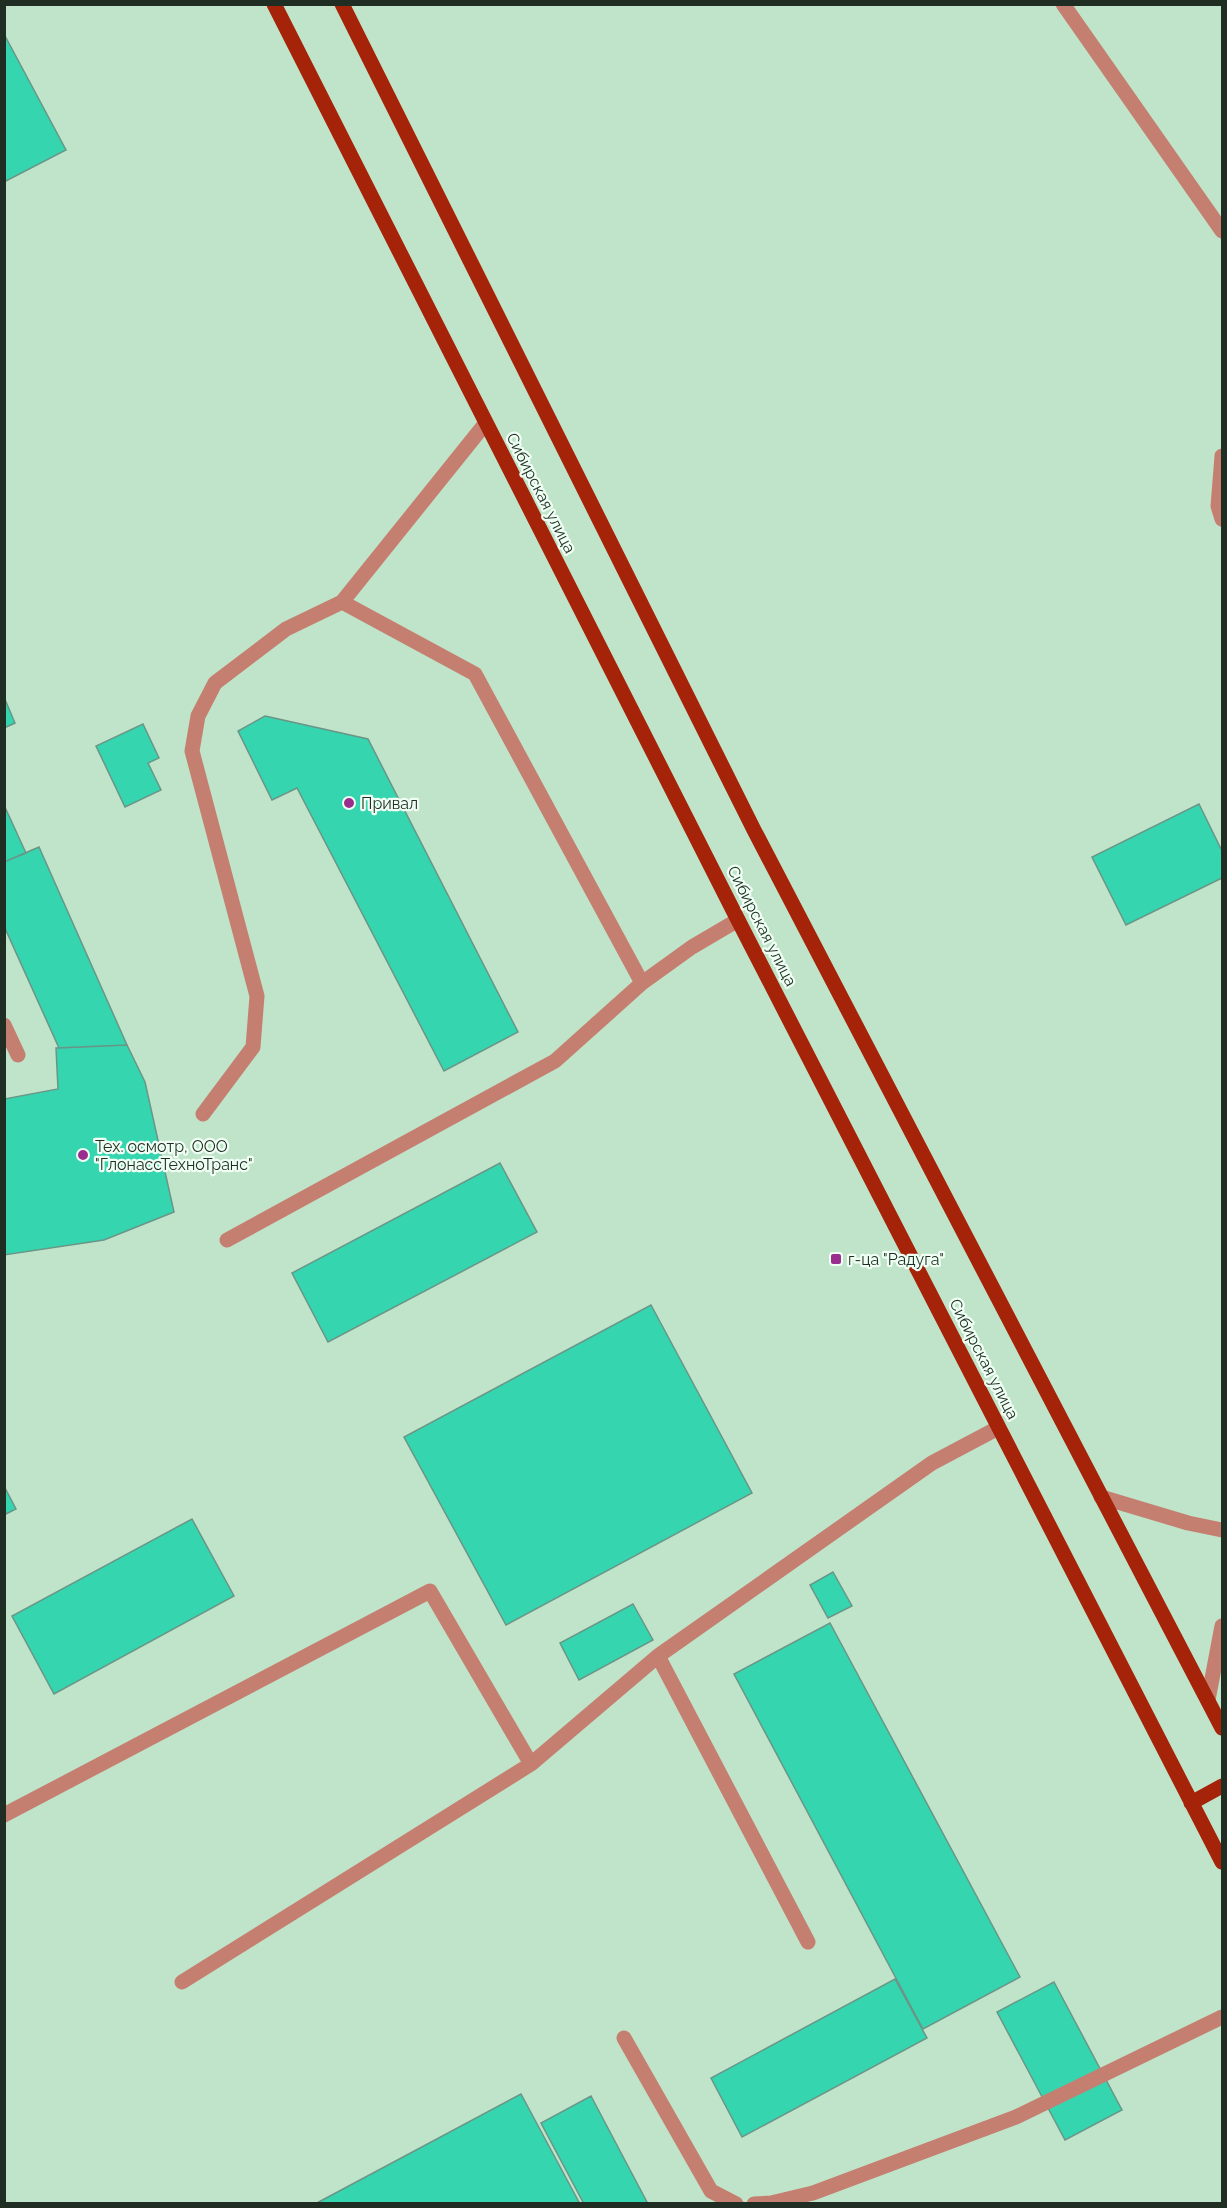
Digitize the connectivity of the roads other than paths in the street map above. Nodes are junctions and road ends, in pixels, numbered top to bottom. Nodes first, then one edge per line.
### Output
1 (274, 4) edge
2 (342, 4) edge
3 (1063, 4) edge
4 (1222, 231) edge
5 (485, 424) junction
6 (1222, 456) edge
7 (1222, 519) edge
8 (342, 602) junction
9 (738, 920) junction
10 (642, 983) junction
11 (4, 1025) edge
12 (18, 1055) dead end
13 (203, 1114) dead end
14 (227, 1240) dead end
15 (999, 1428) junction
16 (1101, 1497) junction
17 (1222, 1530) edge
18 (1222, 1626) edge
19 (658, 1656) junction
20 (1208, 1700) junction
21 (1222, 1728) edge
22 (531, 1764) junction
23 (1222, 1786) edge
24 (1191, 1803) junction
25 (4, 1815) edge
26 (1222, 1862) edge
27 (808, 1942) dead end
28 (182, 1982) dead end
29 (1222, 2016) edge
30 (624, 2038) dead end
31 (736, 2204) edge
32 (754, 2204) edge

1 - 5 main road, Сибирская улица
2 - 16 main road
3 - 4 street
5 - 8 street
5 - 9 main road, Сибирская улица
6 - 7 street
8 - 10 street
8 - 13 street
9 - 10 street
9 - 15 main road, Сибирская улица
10 - 14 street
11 - 12 street
15 - 19 street
15 - 24 main road, Сибирская улица
16 - 17 street
16 - 20 main road
18 - 20 street
19 - 22 street
19 - 27 street
20 - 21 main road
22 - 25 street
22 - 28 street
23 - 24 main road
24 - 26 main road, Сибирская улица
29 - 32 street
30 - 31 street

